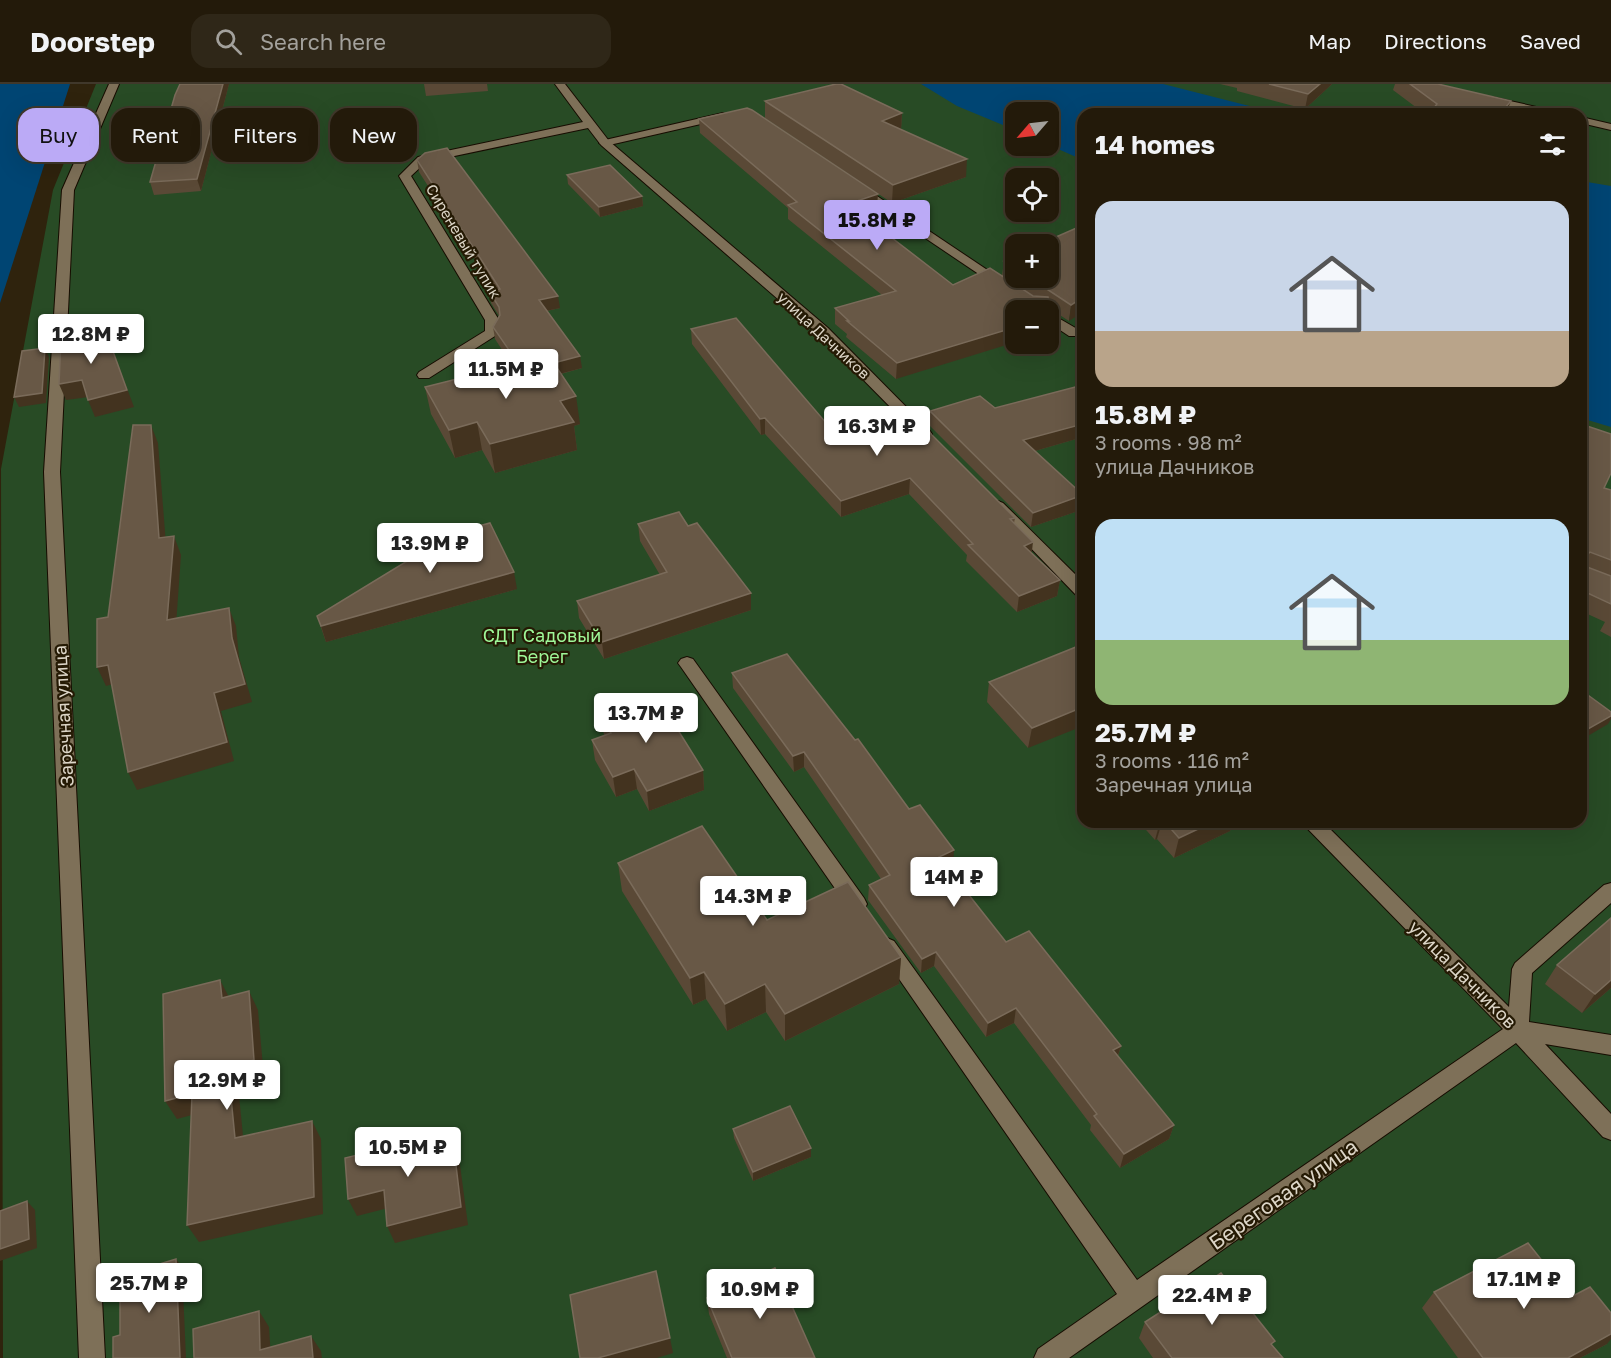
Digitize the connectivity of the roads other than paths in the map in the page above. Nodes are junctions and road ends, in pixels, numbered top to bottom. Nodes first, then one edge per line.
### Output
1 (114, 84) edge
2 (560, 84) edge
3 (1492, 100) edge
4 (1528, 108) edge
5 (736, 115) edge
6 (1587, 121) edge
7 (590, 124) junction
8 (1611, 127) edge
9 (605, 143) junction
10 (844, 179) edge
11 (1025, 300) edge
12 (1059, 323) edge
13 (1074, 333) dead end
14 (424, 375) dead end
15 (932, 441) edge
16 (991, 500) edge
17 (1077, 586) edge
18 (687, 663) dead end
19 (1317, 828) edge
20 (1611, 891) edge
21 (1518, 1030) junction
22 (1611, 1045) edge
23 (1611, 1130) edge
24 (1135, 1298) junction
25 (92, 1358) edge
26 (1047, 1358) edge

1 - 25 street, Заречная улица
2 - 7 street, улица Дачников
3 - 4 street
5 - 9 street
6 - 8 street
7 - 9 street, улица Дачников
7 - 14 street, Сиреневый тупик
9 - 15 street, улица Дачников
10 - 11 street
12 - 13 street
16 - 17 street
18 - 24 street
19 - 21 street, улица Дачников
20 - 21 street
21 - 22 street
21 - 23 street, улица Дачников
21 - 24 street, Береговая улица
24 - 26 street, Береговая улица

